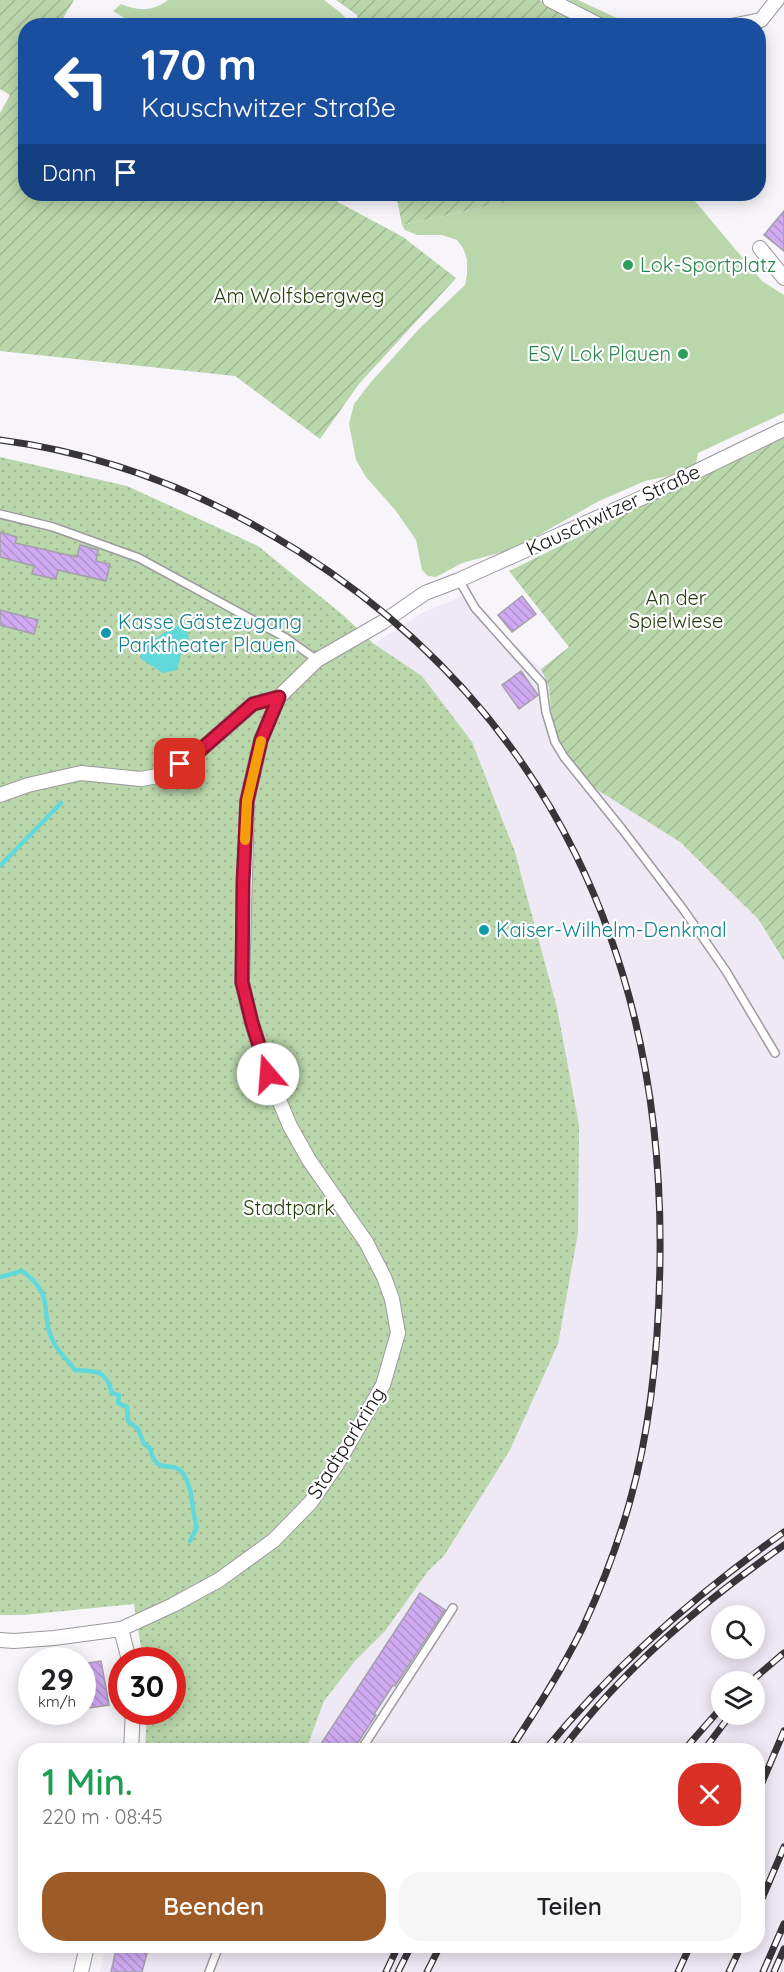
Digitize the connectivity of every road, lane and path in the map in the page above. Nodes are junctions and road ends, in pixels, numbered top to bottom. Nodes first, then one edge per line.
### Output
1 (550, 0) edge
2 (777, 0) edge
3 (585, 18) edge
4 (762, 18) edge
5 (760, 248) dead end
6 (784, 278) edge
7 (784, 429) edge
8 (0, 514) edge
9 (459, 580) junction
10 (440, 587) joint
11 (317, 660) junction
12 (279, 697) junction
13 (0, 795) edge
14 (775, 1053) dead end
15 (453, 1608) dead end
16 (121, 1629) junction
17 (0, 1640) edge
18 (126, 1647) edge
19 (132, 1725) edge
20 (131, 1743) edge
21 (366, 1743) edge
22 (85, 1953) edge
23 (216, 1953) edge
24 (81, 1972) edge
25 (209, 1972) edge

1 - 3 street
2 - 4 street
5 - 6 street
7 - 9 street, Kauschwitzer Straße
8 - 11 lane
9 - 10 street, Kauschwitzer Straße
9 - 14 lane
10 - 11 street, Stadtparkring
11 - 12 street, Stadtparkring
12 - 13 street
12 - 16 street, Stadtparkring
15 - 21 lane
16 - 17 street, Stadtparkring
16 - 18 street
19 - 20 street
22 - 24 street
23 - 25 lane

